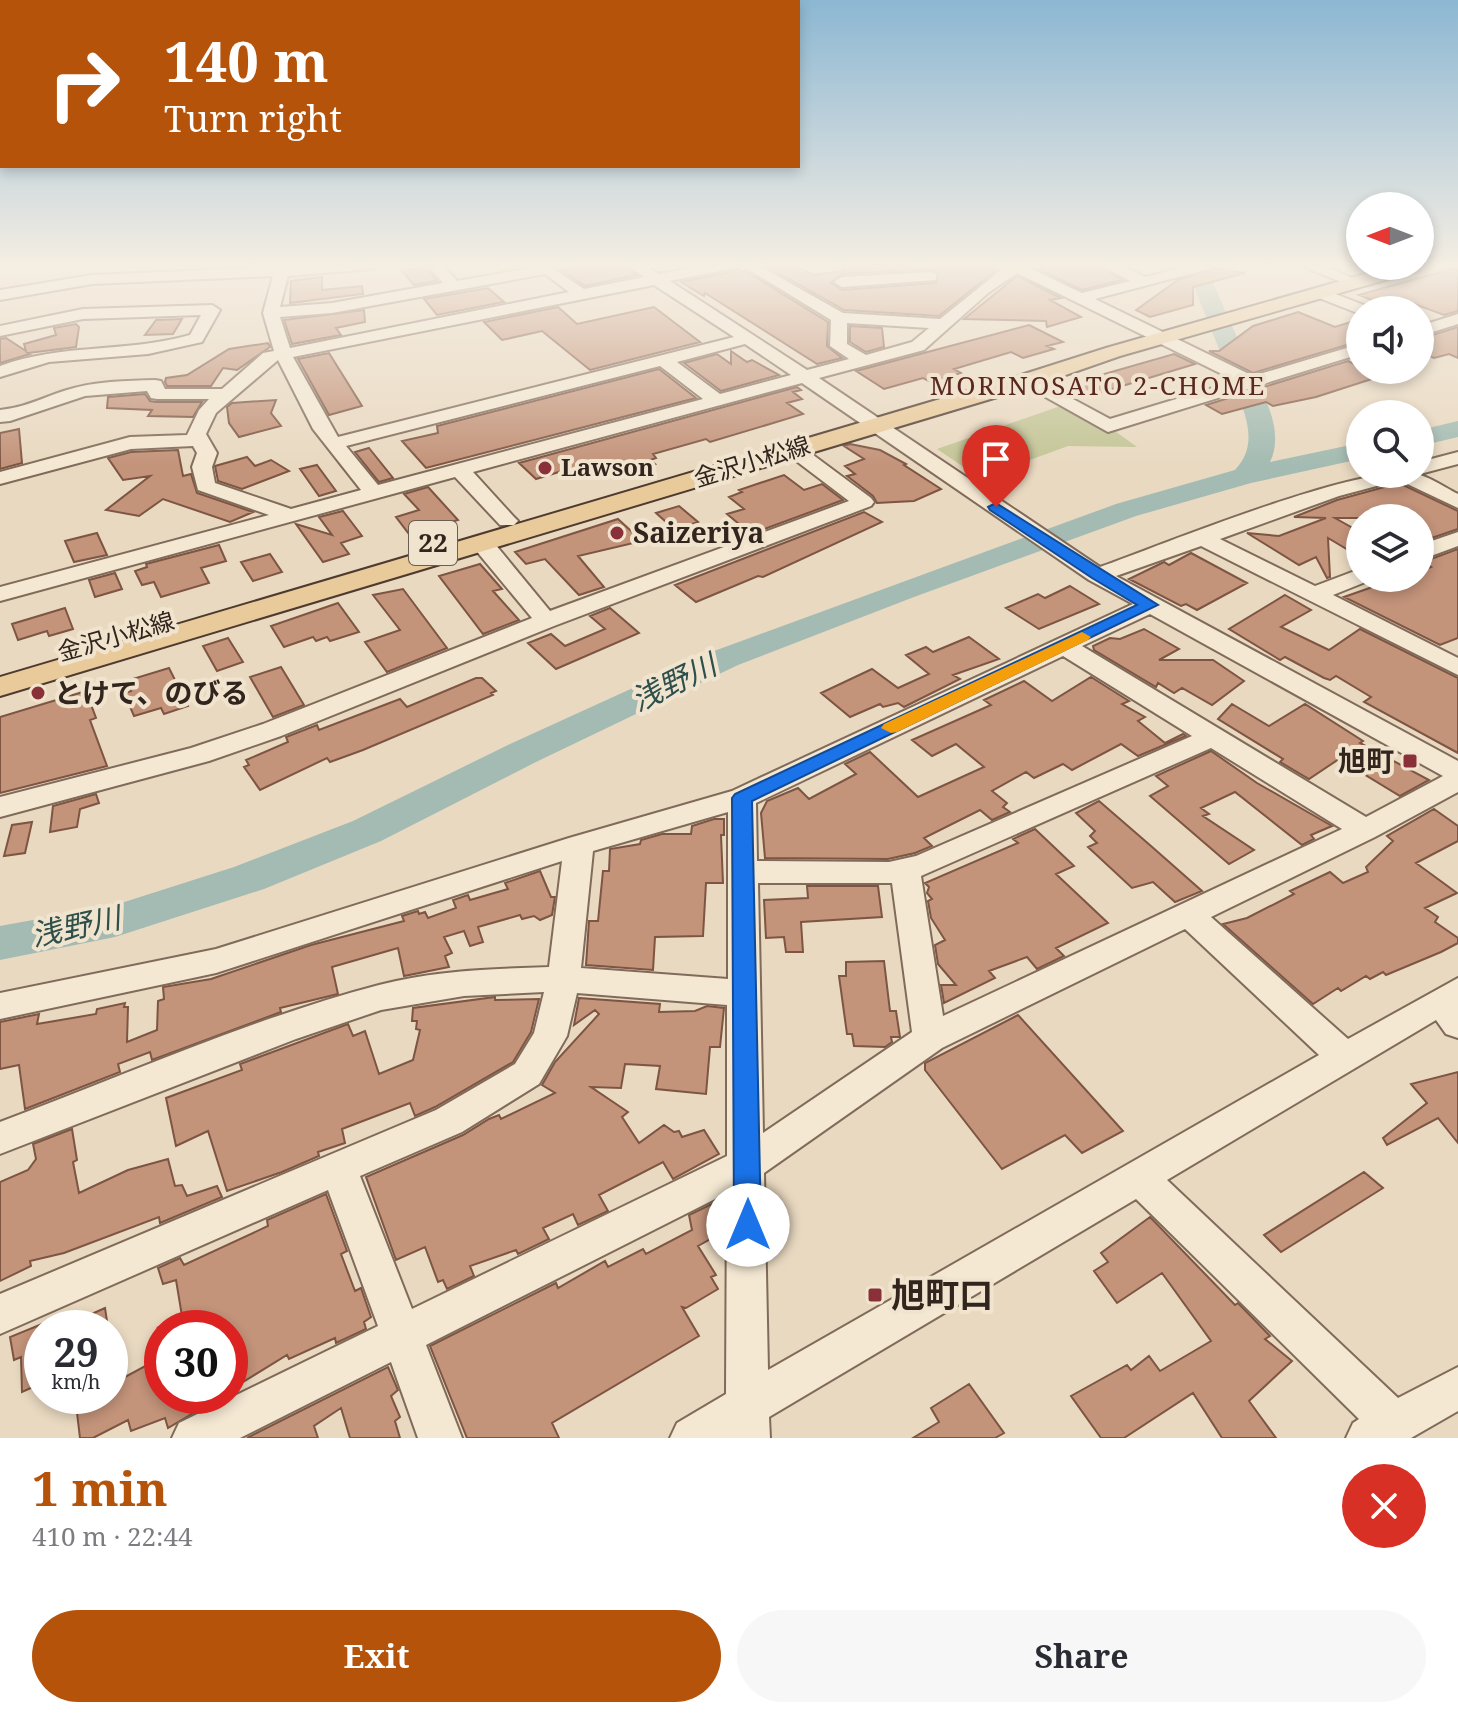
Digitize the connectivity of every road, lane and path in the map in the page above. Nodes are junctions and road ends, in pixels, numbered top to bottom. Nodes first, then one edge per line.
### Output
1 (199, 332) edge
2 (277, 332) edge
3 (394, 332) edge
4 (736, 332) edge
5 (838, 332) edge
6 (934, 332) edge
7 (1151, 332) edge
8 (1167, 332) edge
9 (1157, 335) junction
10 (746, 339) junction
11 (1346, 353) edge
12 (283, 354) junction
13 (663, 360) junction
14 (863, 360) junction
15 (0, 372) edge
16 (803, 377) junction
17 (1026, 381) junction
18 (1251, 382) junction
19 (227, 394) junction
20 (716, 400) junction
21 (0, 416) edge
22 (872, 420) junction
23 (199, 440) junction
24 (333, 444) junction
25 (794, 450) junction
26 (1458, 458) edge
27 (1434, 464) edge
28 (459, 469) junction
29 (0, 478) edge
30 (1347, 488) edge
31 (1430, 488) edge
32 (373, 492) junction
33 (1458, 502) edge
34 (289, 515) junction
35 (507, 521) junction
36 (1202, 538) junction
37 (1458, 538) edge
38 (482, 543) junction
39 (1434, 547) edge
40 (1091, 571) junction
41 (1346, 582) edge
42 (0, 594) edge
43 (1313, 595) junction
44 (1150, 605) junction
45 (546, 621) junction
46 (1064, 646) junction
47 (1458, 646) edge
48 (1434, 656) junction
49 (1458, 668) edge
50 (0, 671) edge
51 (0, 687) edge
52 (1213, 737) junction
53 (1458, 773) edge
54 (1458, 780) edge
55 (742, 798) junction
56 (0, 807) edge
57 (1365, 830) junction
58 (579, 845) junction
59 (905, 869) junction
60 (744, 872) junction
61 (1187, 913) junction
62 (564, 979) junction
63 (743, 993) junction
64 (0, 1006) edge
65 (1452, 1006) edge
66 (930, 1038) junction
67 (1346, 1058) junction
68 (0, 1138) edge
69 (748, 1164) junction
70 (339, 1169) junction
71 (1140, 1178) junction
72 (0, 1314) edge
73 (403, 1335) junction
74 (1458, 1388) edge
75 (748, 1423) edge
76 (1381, 1431) edge
77 (194, 1438) edge
78 (440, 1438) edge
79 (692, 1438) edge

1 - 15 street
2 - 12 street
3 - 12 street
4 - 10 street
5 - 14 street
6 - 14 street
7 - 9 street
8 - 9 main road, 金沢小松線 / 22
9 - 17 main road, 金沢小松線 / 22
9 - 18 street
9 - 22 main road, 金沢小松線 / 22
10 - 13 street
10 - 16 street
11 - 18 street
12 - 19 street
12 - 24 street
13 - 20 street
13 - 24 street
14 - 16 street
16 - 20 street
16 - 22 street
17 - 18 street
17 - 22 main road, 金沢小松線 / 22
19 - 21 street
19 - 23 street
20 - 28 street
22 - 25 main road, 金沢小松線 / 22
22 - 35 main road, 金沢小松線 / 22
22 - 40 street
23 - 29 street
23 - 34 street
24 - 32 street
25 - 38 main road, 金沢小松線 / 22
25 - 45 street
26 - 27 street
28 - 32 street
28 - 35 street
30 - 36 street
31 - 33 street
32 - 34 street
34 - 42 street
35 - 50 main road, 金沢小松線 / 22
36 - 40 street
36 - 43 street
37 - 39 street
38 - 45 street
38 - 51 main road, 金沢小松線 / 22
40 - 44 street
41 - 43 street
43 - 48 street
44 - 46 street
44 - 53 street
45 - 56 street
46 - 52 street
46 - 55 street
47 - 48 street
48 - 49 street
52 - 57 street
52 - 59 street
54 - 57 street
55 - 58 street
55 - 60 street
57 - 61 street
58 - 62 street
58 - 64 street
59 - 60 street
59 - 66 street
60 - 63 street
61 - 66 street
61 - 67 street
62 - 63 street
62 - 68 street
62 - 70 street
63 - 69 street
65 - 67 street
66 - 69 street
67 - 71 street
69 - 73 street
69 - 75 street
70 - 72 street
70 - 73 street
71 - 75 street
71 - 76 street
73 - 77 street
73 - 78 street
74 - 76 street
75 - 79 street

